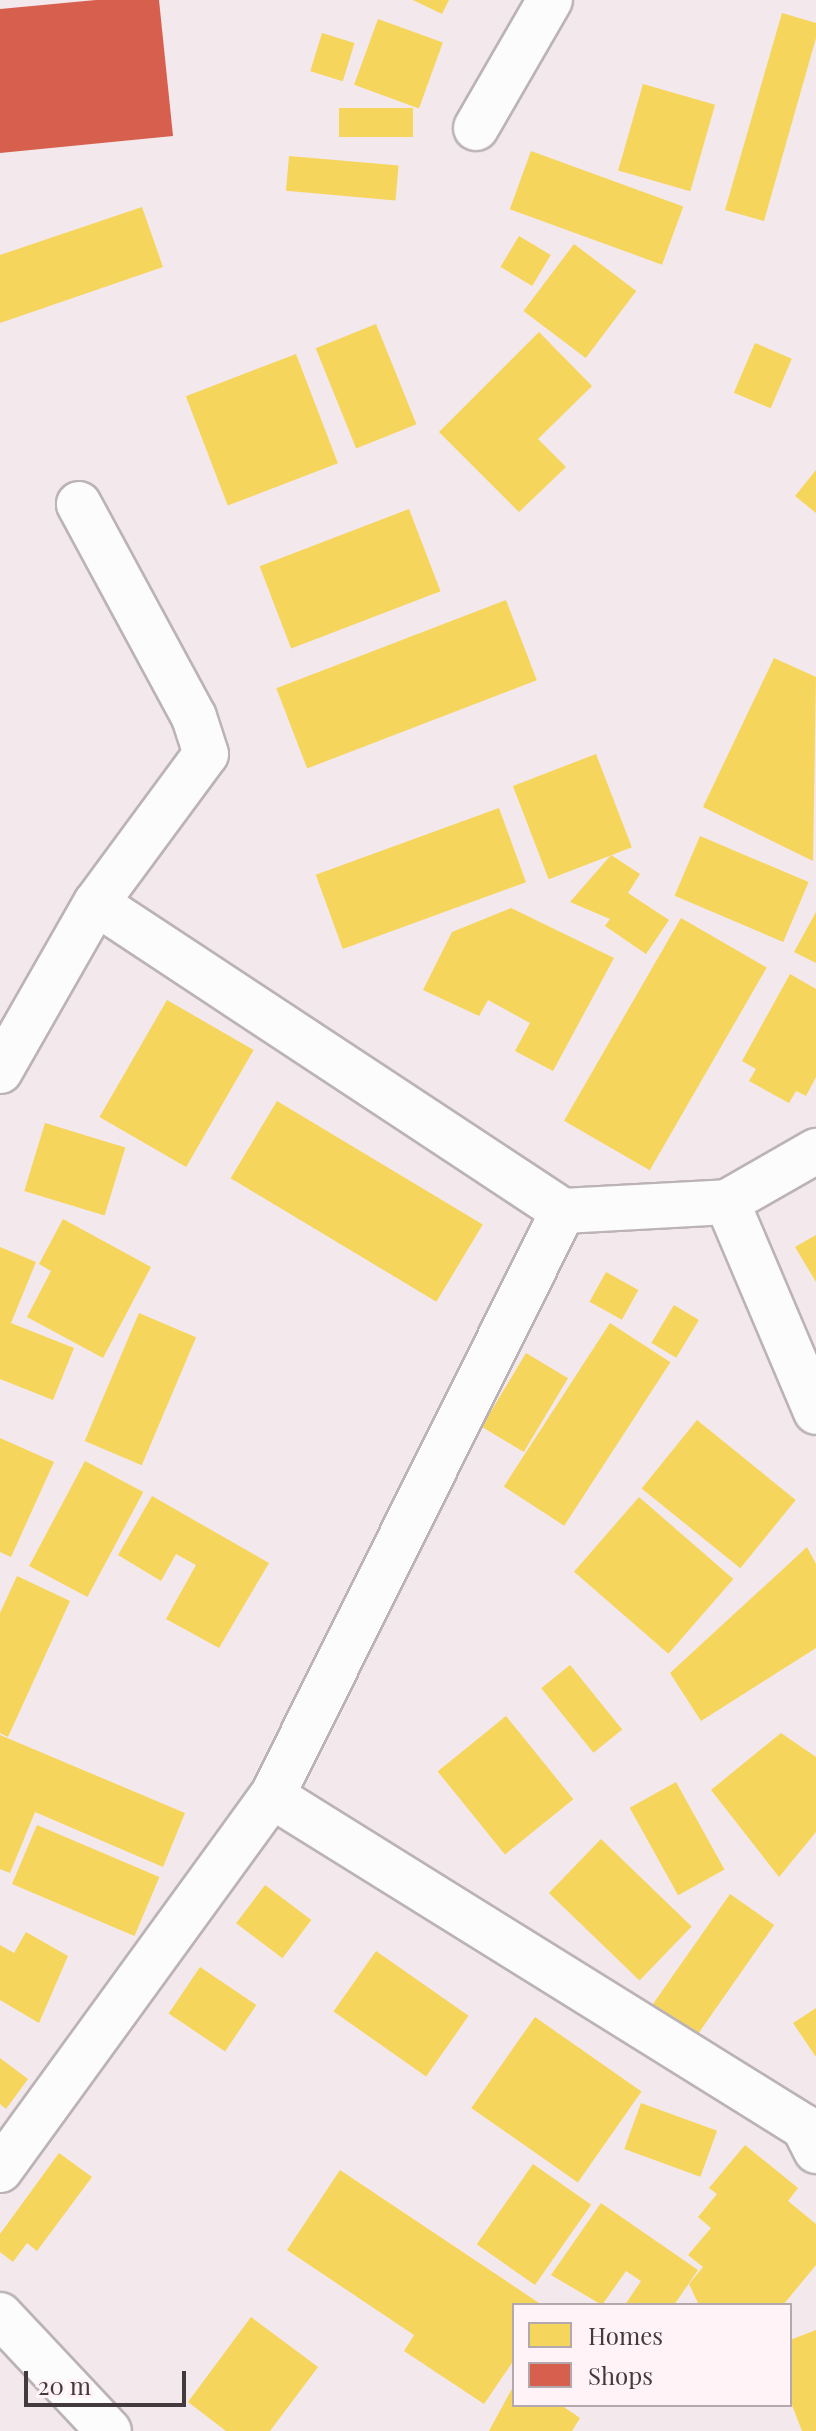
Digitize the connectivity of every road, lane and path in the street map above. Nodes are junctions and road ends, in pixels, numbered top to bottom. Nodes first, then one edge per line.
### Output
1 (550, 0) edge
2 (476, 128) dead end
3 (79, 504) dead end
4 (96, 903) junction
5 (0, 1071) edge
6 (816, 1151) edge
7 (727, 1202) junction
8 (563, 1211) junction
9 (816, 1412) edge
10 (272, 1796) junction
11 (816, 2151) edge
12 (0, 2170) edge
13 (0, 2315) edge
14 (109, 2431) edge

1 - 2 street
3 - 4 street
4 - 5 street
4 - 8 street
6 - 7 street
7 - 8 street
7 - 9 street
8 - 10 street
10 - 11 street
10 - 12 street
13 - 14 street

